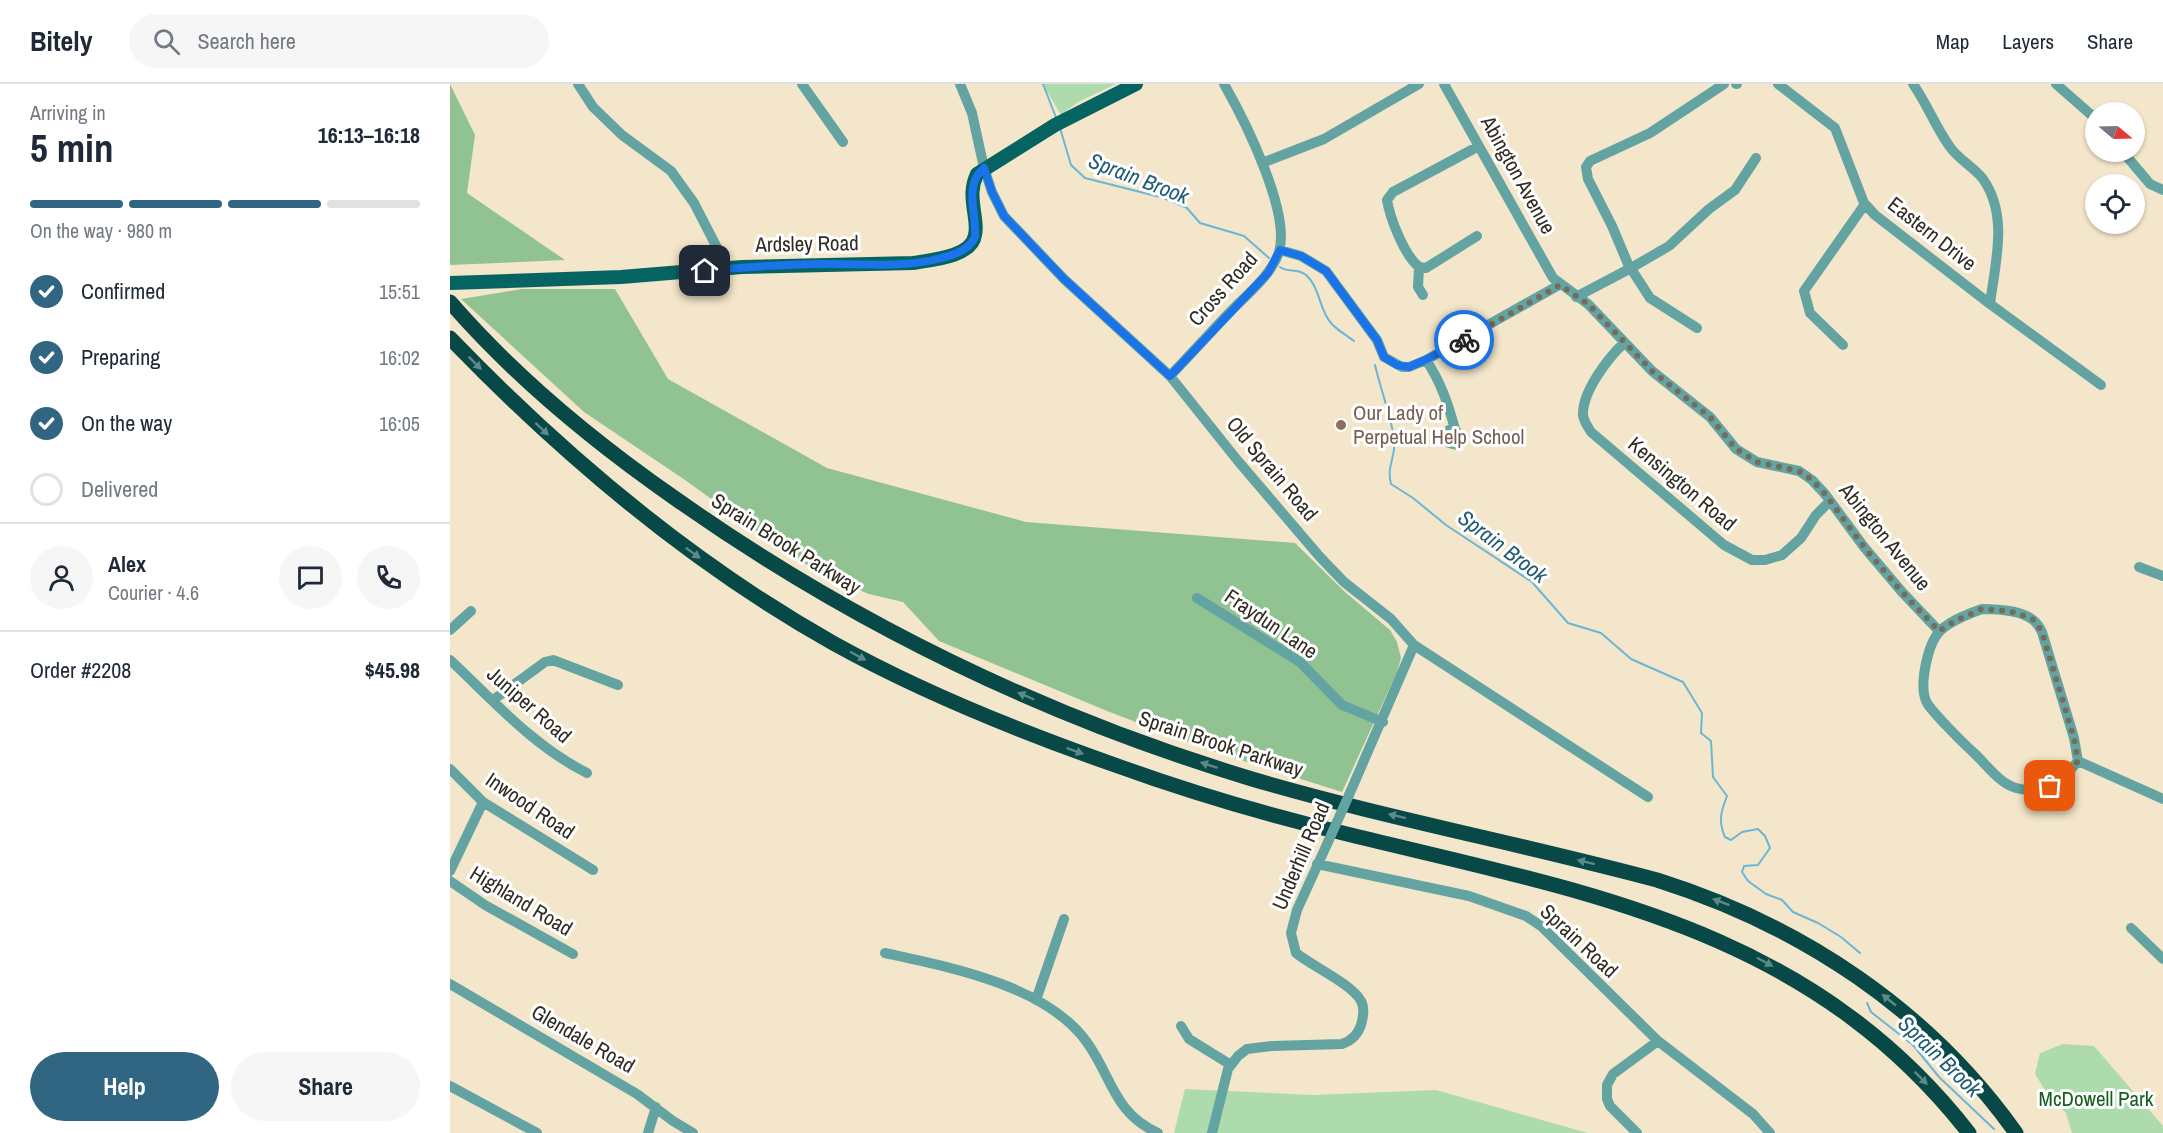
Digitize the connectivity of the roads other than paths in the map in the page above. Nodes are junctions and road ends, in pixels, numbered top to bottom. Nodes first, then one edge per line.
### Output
1 (578, 84) edge
2 (802, 84) edge
3 (960, 84) edge
4 (1224, 84) edge
5 (1419, 84) edge
6 (1444, 84) edge
7 (1724, 84) edge
8 (1778, 84) edge
9 (1913, 84) edge
10 (2056, 84) edge
11 (1132, 85) edge
12 (2085, 109) edge
13 (843, 142) dead end
14 (1479, 146) junction
15 (1756, 158) dead end
16 (2133, 162) edge
17 (1262, 163) junction
18 (984, 168) junction
19 (2158, 188) edge
20 (1865, 204) junction
21 (1477, 236) dead end
22 (1280, 250) junction
23 (1419, 267) junction
24 (1631, 268) junction
25 (728, 269) junction
26 (450, 283) edge
27 (1560, 285) junction
28 (1423, 295) dead end
29 (1576, 297) junction
30 (450, 302) edge
31 (1990, 304) junction
32 (1697, 328) dead end
33 (450, 338) edge
34 (1624, 343) junction
35 (1843, 345) dead end
36 (1425, 360) junction
37 (1170, 376) junction
38 (2102, 385) dead end
39 (1455, 429) dead end
40 (1830, 501) junction
41 (2139, 567) dead end
42 (2163, 576) edge
43 (1197, 598) dead end
44 (471, 611) dead end
45 (450, 630) edge
46 (1939, 631) junction
47 (1414, 645) junction
48 (450, 660) edge
49 (618, 685) dead end
50 (493, 700) junction
51 (1382, 722) junction
52 (2078, 761) junction
53 (450, 769) edge
54 (587, 772) dead end
55 (1648, 797) dead end
56 (2163, 799) edge
57 (483, 802) junction
58 (1317, 864) junction
59 (593, 870) dead end
60 (450, 871) edge
61 (450, 881) edge
62 (1064, 919) dead end
63 (2132, 928) dead end
64 (885, 953) dead end
65 (573, 954) dead end
66 (2163, 958) edge
67 (450, 984) edge
68 (1036, 1000) junction
69 (1181, 1026) dead end
70 (1658, 1041) junction
71 (1231, 1065) junction
72 (450, 1086) edge
73 (656, 1107) junction
74 (537, 1133) edge
75 (648, 1133) edge
76 (693, 1133) edge
77 (1158, 1133) edge
78 (1212, 1133) edge
79 (1637, 1133) edge
80 (1770, 1133) edge
81 (1969, 1133) edge
82 (2016, 1133) edge

1 - 25 street
2 - 13 street
3 - 18 street, Old Sprain Road
4 - 17 street, Cross Road
5 - 17 street
6 - 14 street, Abington Avenue
7 - 24 street
8 - 20 street, Eastern Drive
9 - 31 street
10 - 12 street
11 - 18 main road
14 - 23 street
14 - 27 street, Abington Avenue
15 - 24 street
16 - 19 street
17 - 22 street, Cross Road
18 - 25 main road, Ardsley Road
18 - 37 street, Old Sprain Road
20 - 31 street, Eastern Drive
20 - 35 street
21 - 23 street
22 - 36 street
22 - 37 street, Cross Road
23 - 28 street
24 - 29 street
24 - 32 street
25 - 26 main road, Ardsley Road
27 - 29 street, Abington Avenue
27 - 36 street
29 - 34 street, Abington Avenue
82 -> 30 highway, Sprain Brook Parkway
31 - 38 street, Eastern Drive
33 -> 81 highway
34 - 40 street, Abington Avenue
34 - 40 street, Kensington Road
36 - 39 street
37 - 47 street, Old Sprain Road
40 - 46 street, Abington Avenue
41 - 42 street
43 - 51 street, Fraydun Lane
44 - 45 street
46 - 52 street
46 - 52 street
47 - 51 street, Underhill Road
47 - 55 street, Old Sprain Road
48 - 50 street, Juniper Road
49 - 50 street
50 - 54 street, Juniper Road
51 - 58 street, Underhill Road, bridge
52 - 56 street
53 - 57 street, Inwood Road
57 - 59 street, Inwood Road
57 - 60 street
58 - 70 street, Sprain Road
58 - 71 street, Underhill Road
61 - 65 street, Highland Road
62 - 68 street
63 - 66 street
64 - 68 street
67 - 73 street, Glendale Road
68 - 77 street
69 - 71 street
70 - 79 street
70 - 80 street, Sprain Road
71 - 78 street
72 - 74 street
73 - 75 street
73 - 76 street, Glendale Road

